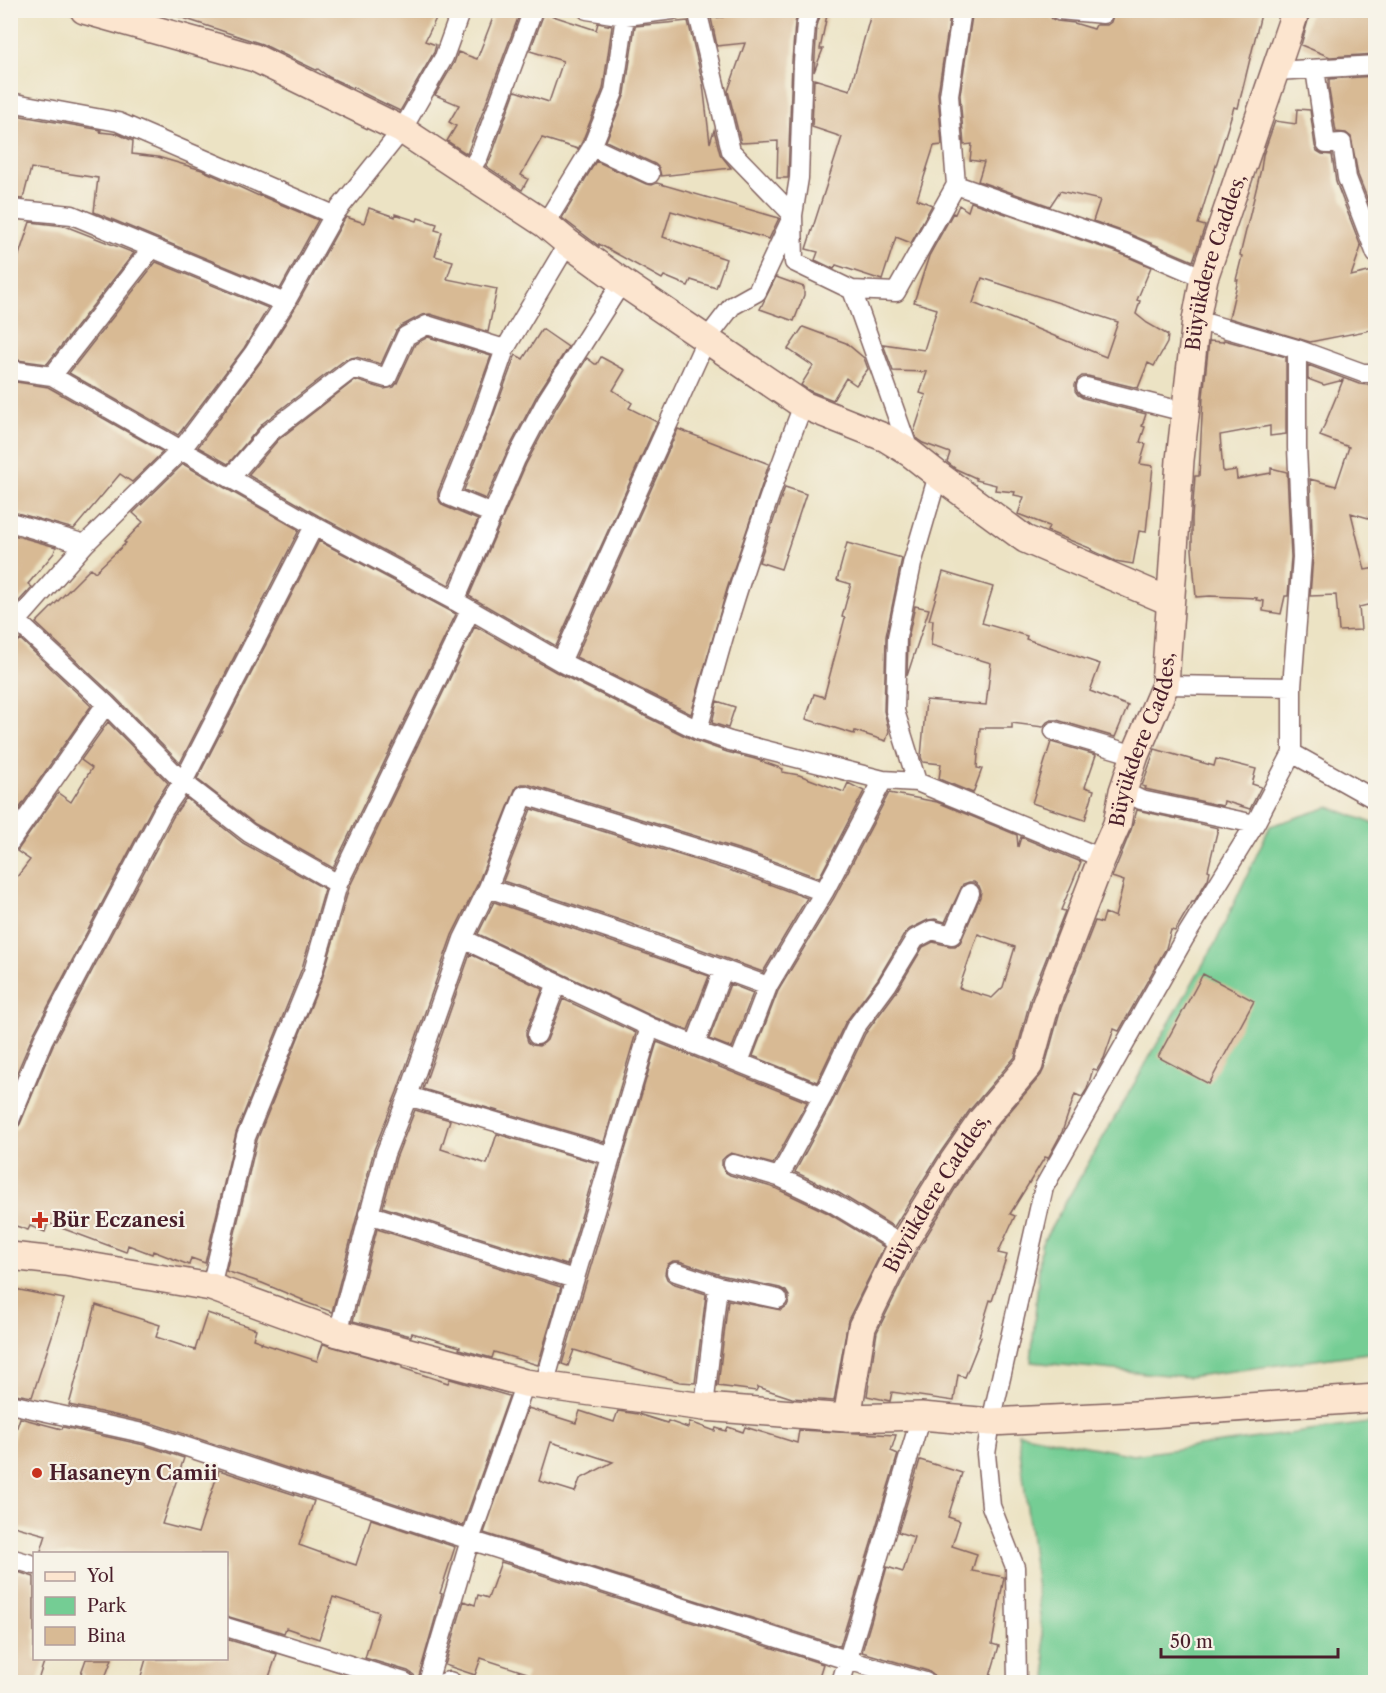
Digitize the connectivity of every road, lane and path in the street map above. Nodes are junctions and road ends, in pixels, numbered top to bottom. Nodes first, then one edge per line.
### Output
1 (84, 10) edge
2 (461, 10) edge
3 (533, 10) edge
4 (587, 10) edge
5 (673, 10) edge
6 (697, 10) edge
7 (811, 10) edge
8 (962, 10) edge
9 (1059, 10) edge
10 (1104, 10) edge
11 (1296, 10) edge
12 (625, 16) junction
13 (1376, 65) edge
14 (1316, 69) junction
15 (1276, 71) junction
16 (10, 102) edge
17 (402, 130) junction
18 (592, 147) junction
19 (468, 173) junction
20 (650, 174) dead end
21 (956, 185) junction
22 (10, 209) edge
23 (793, 214) junction
24 (334, 215) junction
25 (545, 224) junction
26 (568, 243) junction
27 (152, 248) junction
28 (1376, 254) edge
29 (1204, 278) junction
30 (622, 282) junction
31 (852, 290) junction
32 (285, 303) junction
33 (1196, 320) junction
34 (706, 340) junction
35 (505, 349) junction
36 (1297, 349) junction
37 (10, 370) edge
38 (1376, 374) edge
39 (52, 376) junction
40 (1086, 387) dead end
41 (803, 405) junction
42 (1185, 412) junction
43 (182, 449) junction
44 (910, 453) junction
45 (938, 476) junction
46 (230, 478) junction
47 (493, 514) junction
48 (10, 522) edge
49 (314, 526) junction
50 (85, 544) junction
51 (1169, 601) junction
52 (463, 606) junction
53 (14, 625) edge
54 (561, 662) junction
55 (1165, 685) junction
56 (1292, 687) junction
57 (106, 704) junction
58 (698, 730) junction
59 (1054, 731) dead end
60 (1292, 753) junction
61 (1135, 755) junction
62 (883, 780) junction
63 (183, 782) junction
64 (918, 782) junction
65 (1123, 791) junction
66 (1376, 800) edge
67 (1255, 824) junction
68 (10, 842) edge
69 (1102, 858) junction
70 (338, 884) junction
71 (488, 888) junction
72 (824, 892) junction
73 (970, 893) dead end
74 (463, 939) junction
75 (723, 970) junction
76 (557, 982) junction
77 (768, 986) junction
78 (650, 1027) junction
79 (537, 1035) dead end
80 (695, 1045) junction
81 (739, 1062) junction
82 (408, 1096) junction
83 (823, 1096) junction
84 (10, 1120) edge
85 (612, 1156) junction
86 (733, 1164) dead end
87 (779, 1177) junction
88 (368, 1214) junction
89 (902, 1245) junction
90 (10, 1256) edge
91 (676, 1272) dead end
92 (574, 1279) junction
93 (718, 1286) junction
94 (211, 1287) junction
95 (778, 1299) dead end
96 (338, 1333) junction
97 (534, 1385) junction
98 (1376, 1398) edge
99 (704, 1407) junction
100 (12, 1410) edge
101 (921, 1416) junction
102 (847, 1418) junction
103 (991, 1422) junction
104 (470, 1540) junction
105 (10, 1558) edge
106 (33, 1565) edge
107 (228, 1628) edge
108 (847, 1660) junction
109 (405, 1683) edge
110 (428, 1683) edge
111 (445, 1683) edge
112 (452, 1683) edge
113 (841, 1683) edge
114 (925, 1683) edge
115 (1017, 1683) edge

1 - 17 street
2 - 17 street
3 - 19 street
4 - 12 street
5 - 12 street
6 - 23 street
7 - 23 street
8 - 21 street
9 - 10 street
11 - 15 street, Büyükdere Caddes,
12 - 18 street
13 - 14 street
14 - 15 street
14 - 28 street
15 - 29 street, Büyükdere Caddes,
16 - 24 street
17 - 19 street
17 - 24 street
18 - 20 street
18 - 25 street
19 - 25 street
21 - 29 street
21 - 31 street
22 - 27 street
23 - 31 street
23 - 34 street
24 - 32 street
25 - 26 street
26 - 30 street
26 - 35 street
27 - 32 street
27 - 39 street
29 - 33 street, Büyükdere Caddes,
30 - 34 street
30 - 47 street
31 - 44 street
32 - 43 street
33 - 36 street
33 - 42 street, Büyükdere Caddes,
34 - 41 street
34 - 54 street
35 - 46 street
35 - 47 street
36 - 38 street
36 - 56 street
37 - 39 street
39 - 43 street
40 - 42 street
41 - 44 street
41 - 58 street
42 - 51 street, Büyükdere Caddes,
43 - 46 street
43 - 50 street
44 - 45 street
45 - 51 street
45 - 64 street
46 - 49 street
47 - 52 street
48 - 50 street
49 - 52 street
49 - 63 street
50 - 53 street
51 - 55 street, Büyükdere Caddes,
52 - 54 street
52 - 70 street
53 - 57 street
54 - 58 street
55 - 56 street
55 - 61 street, Büyükdere Caddes,
56 - 60 street
57 - 63 street
57 - 68 street
58 - 62 street
59 - 61 street
60 - 66 street
60 - 67 street
61 - 65 street, Büyükdere Caddes,
62 - 64 street
62 - 72 street
63 - 70 street
63 - 84 street
64 - 69 street
65 - 67 street
65 - 69 street, Büyükdere Caddes,
67 - 103 street
69 - 89 street, Büyükdere Caddes,
70 - 94 street
71 - 72 street
71 - 74 street
71 - 75 street
72 - 77 street
73 - 83 street
74 - 76 street
74 - 82 street
75 - 77 street
75 - 80 street
76 - 78 street
76 - 79 street
77 - 81 street
78 - 80 street
78 - 85 street
80 - 81 street
81 - 83 street
82 - 85 street
82 - 88 street
83 - 87 street
85 - 92 street
86 - 87 street
87 - 89 street
88 - 92 street
88 - 96 street
89 - 102 street, Büyükdere Caddes,
90 - 94 street
91 - 93 street
92 - 97 street
93 - 95 street
93 - 99 street
94 - 96 street
96 - 97 street
97 - 99 street
97 - 104 street
98 - 103 street
99 - 102 street
100 - 104 street
101 - 102 street
101 - 103 street
101 - 108 street
103 - 115 street
104 - 108 street
104 - 110 street
105 - 106 street
107 - 109 street
108 - 113 street
108 - 114 street
111 - 112 street

